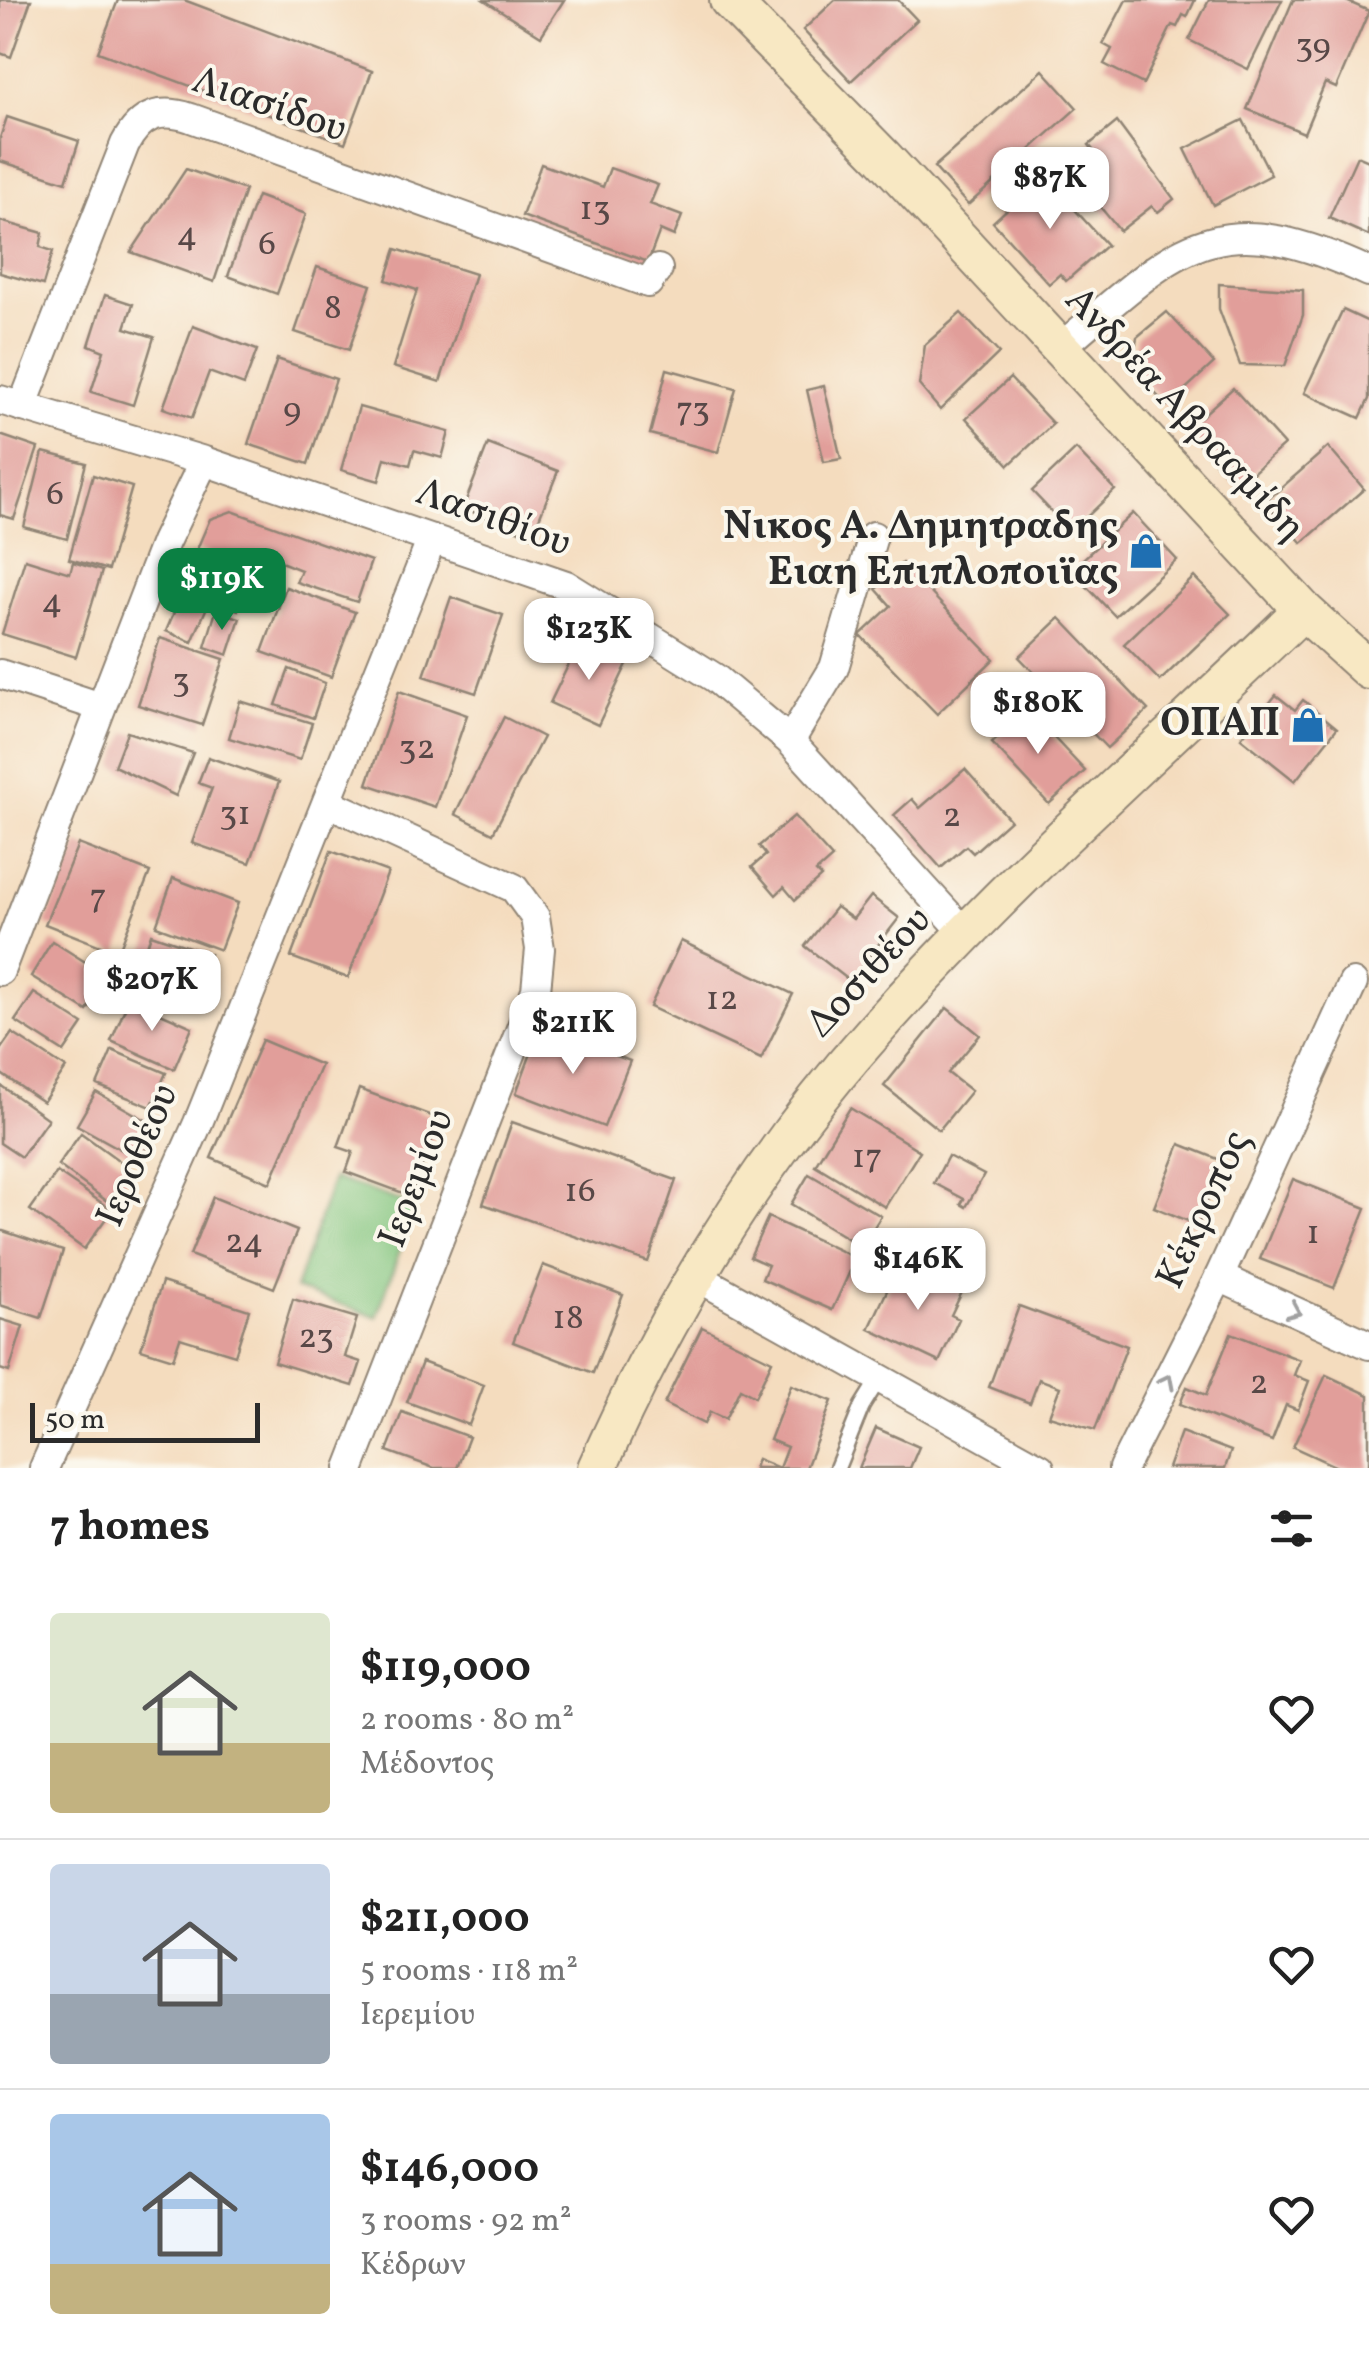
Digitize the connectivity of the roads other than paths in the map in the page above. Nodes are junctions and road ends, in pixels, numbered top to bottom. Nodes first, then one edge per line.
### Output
1 (730, 0) edge
2 (658, 269) dead end
3 (1369, 272) edge
4 (1061, 348) junction
5 (11, 403) edge
6 (204, 461) junction
7 (873, 536) dead end
8 (432, 539) junction
9 (1303, 610) junction
10 (1369, 670) edge
11 (0, 674) edge
12 (101, 706) junction
13 (790, 741) junction
14 (327, 802) junction
15 (966, 934) junction
16 (0, 971) edge
17 (1354, 983) dead end
18 (694, 1274) junction
19 (1219, 1276) junction
20 (1369, 1344) edge
21 (880, 1376) junction
22 (44, 1468) edge
23 (350, 1468) edge
24 (597, 1468) edge
25 (837, 1468) edge
26 (1040, 1468) edge
27 (1123, 1468) edge

1 - 4 street, Ανδρέα Αβρααμίδη
2 - 5 street, Λιασίδου
3 - 4 street
4 - 9 street, Ανδρέα Αβρααμίδη
5 - 6 street, Λασιθίου
6 - 8 street, Λασιθίου
6 - 12 street
7 - 13 street
8 - 13 street, Λασιθίου
8 - 14 street, Ιεροθέου
9 - 10 street, Ανδρέα Αβρααμίδη
9 - 15 street, Δοσιθέου
11 - 12 street
12 - 16 street
13 - 15 street, Λασιθίου
14 - 22 street, Ιεροθέου
14 - 23 street, Ιερεμίου
15 - 18 street, Δοσιθέου
17 - 19 street, Κέκροπος
18 - 21 street
18 - 24 street, Δοσιθέου
19 -> 20 street
27 -> 19 street, Κέκροπος
21 - 25 lane
21 - 26 street

